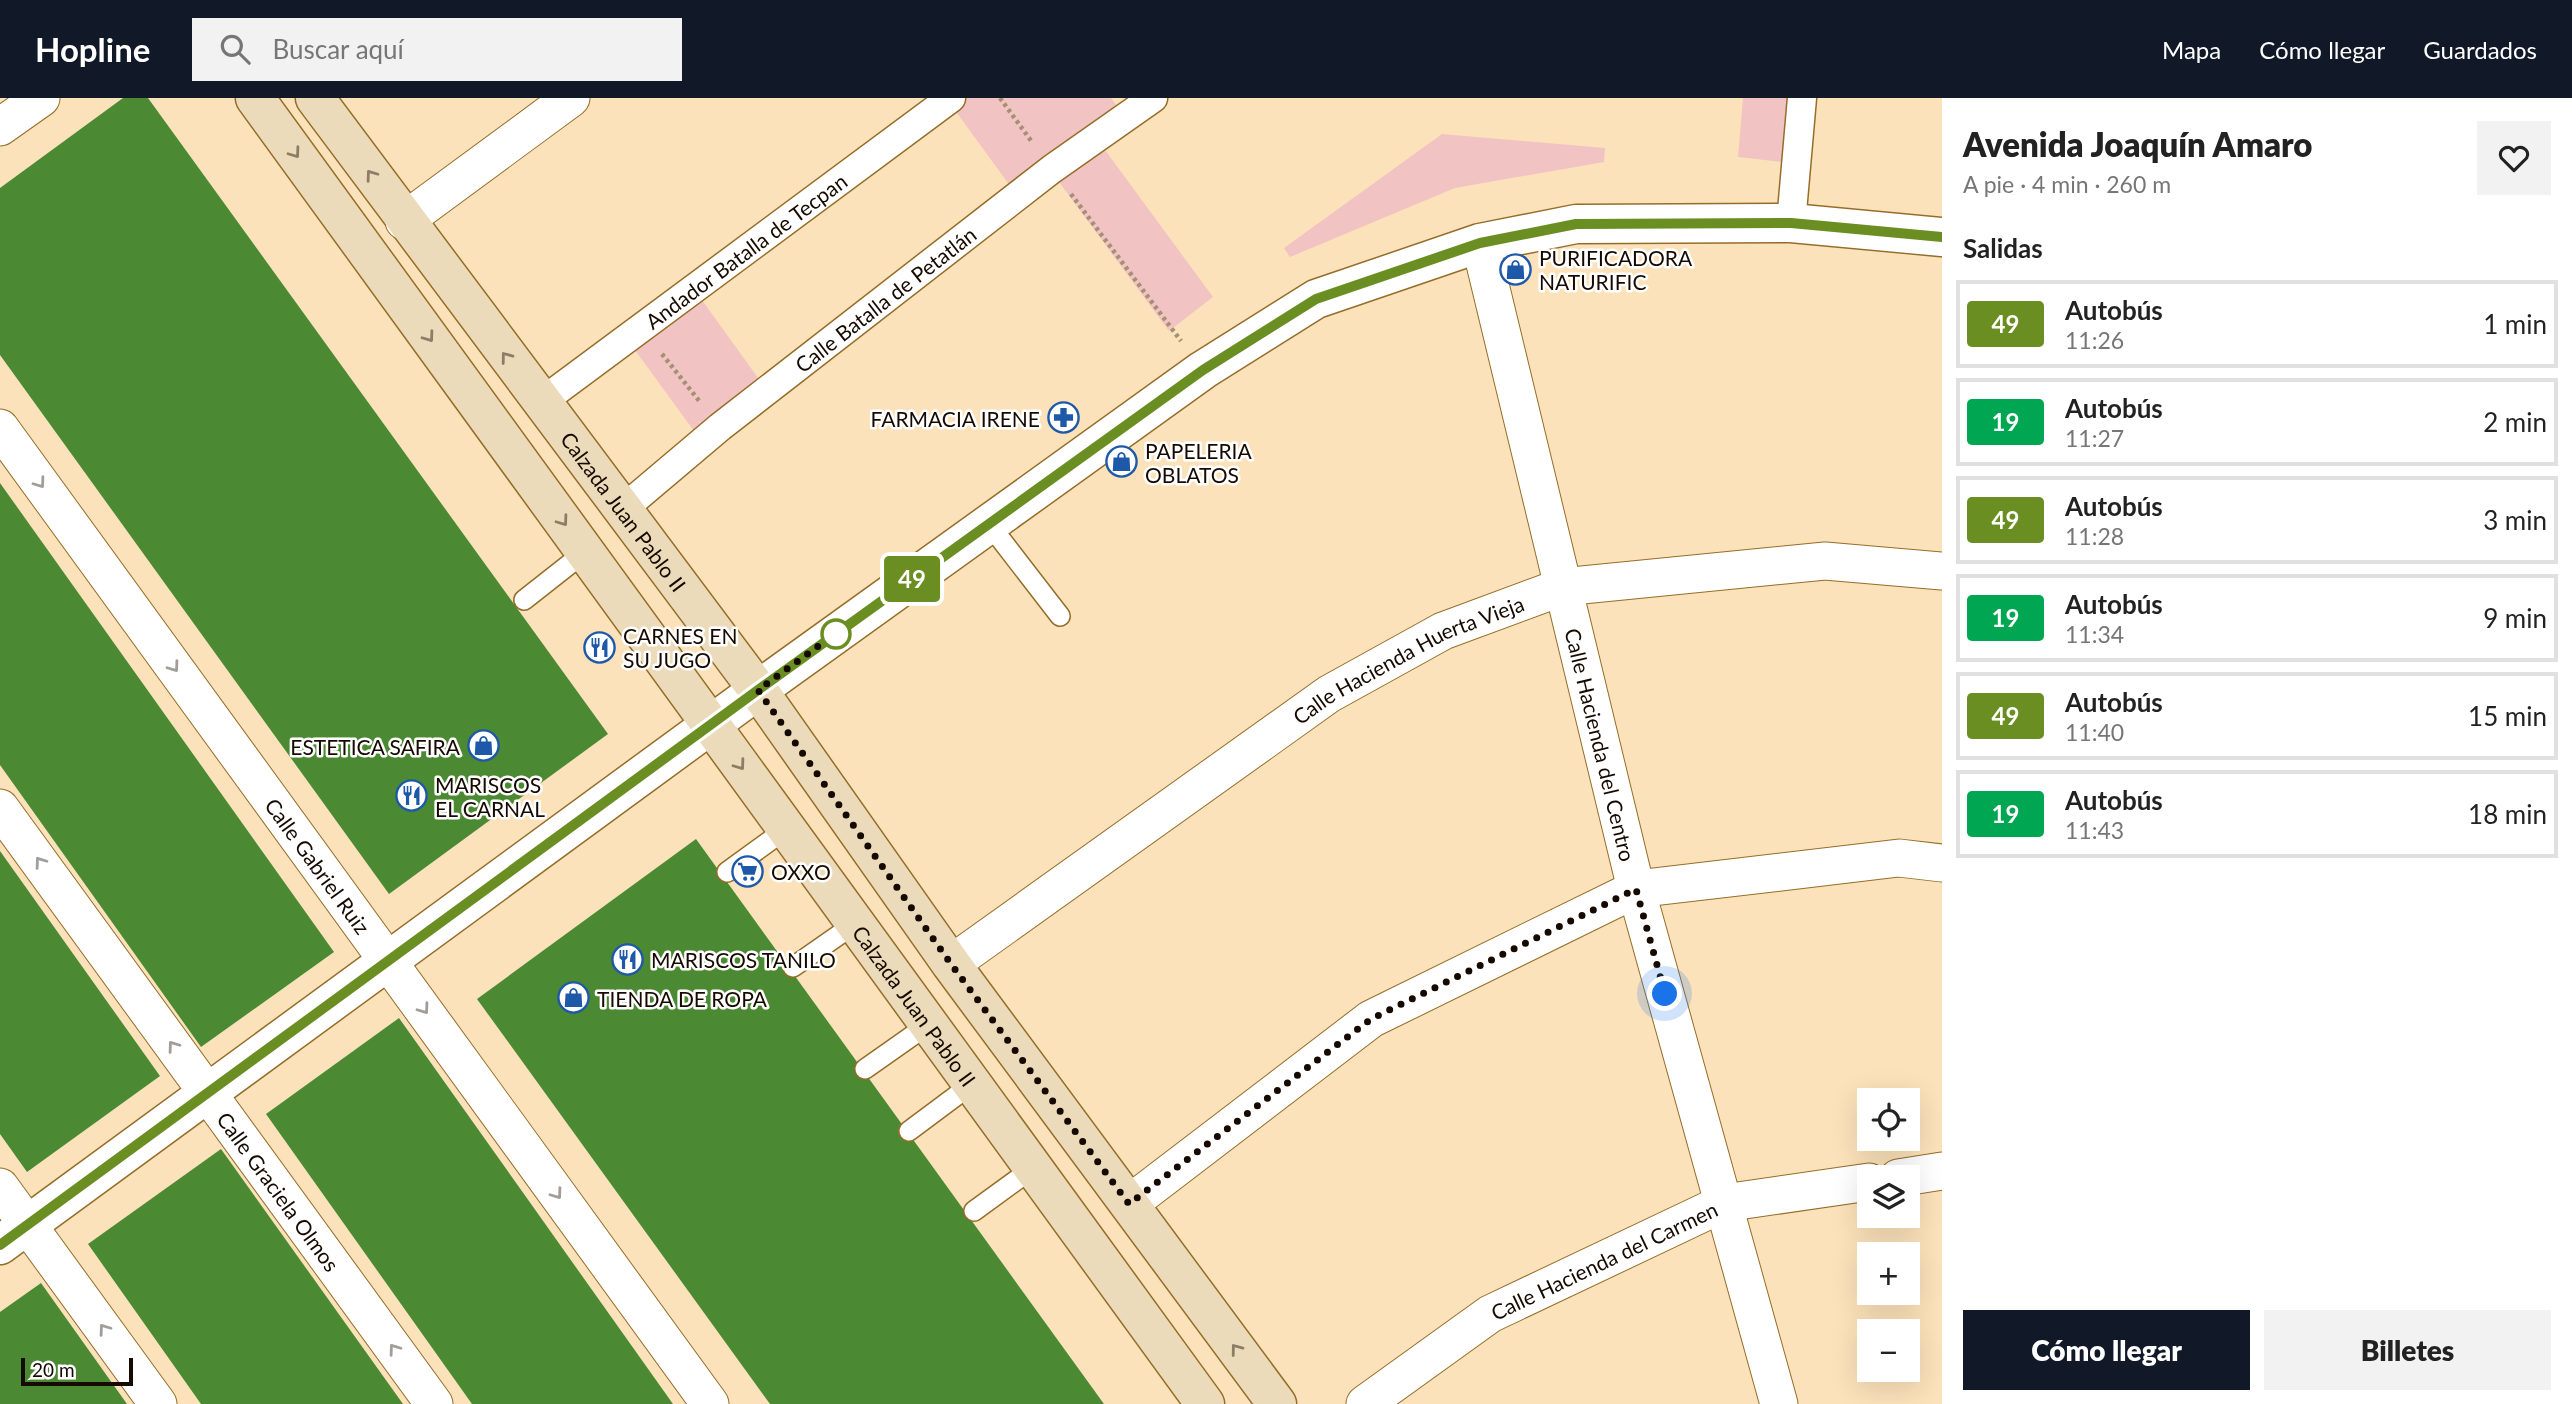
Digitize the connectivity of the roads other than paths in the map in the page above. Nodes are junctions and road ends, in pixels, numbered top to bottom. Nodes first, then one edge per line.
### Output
1 (41, 98) edge
2 (255, 98) edge
3 (315, 98) edge
4 (571, 98) edge
5 (951, 98) edge
6 (1153, 98) edge
7 (1802, 98) edge
8 (0, 127) edge
9 (404, 221) junction
10 (1791, 223) junction
11 (1942, 237) edge
12 (1480, 243) junction
13 (540, 403) junction
14 (0, 428) edge
15 (622, 509) junction
16 (989, 524) junction
17 (585, 552) junction
18 (1942, 572) edge
19 (1562, 587) junction
20 (524, 600) dead end
21 (1060, 617) dead end
22 (758, 690) junction
23 (711, 725) junction
24 (0, 808) edge
25 (786, 829) junction
26 (1942, 863) edge
27 (727, 872) dead end
28 (1636, 889) junction
29 (856, 923) junction
30 (389, 961) junction
31 (951, 964) junction
32 (793, 967) dead end
33 (929, 1024) junction
34 (866, 1069) dead end
35 (972, 1084) junction
36 (208, 1093) junction
37 (909, 1131) dead end
38 (1033, 1168) junction
39 (1942, 1171) edge
40 (1920, 1174) edge
41 (1857, 1184) edge
42 (0, 1187) edge
43 (1724, 1203) junction
44 (1129, 1204) junction
45 (974, 1211) dead end
46 (14, 1235) edge
47 (158, 1404) edge
48 (434, 1404) edge
49 (710, 1404) edge
50 (1205, 1404) edge
51 (1277, 1404) edge
52 (1365, 1404) edge
53 (1779, 1404) edge

1 - 8 street
2 -> 17 main road, Calzada Juan Pablo II
9 -> 3 main road, Calzada Juan Pablo II
4 - 9 street
5 - 13 street, Andador Batalla de Tecpan
6 - 15 street, Calle Batalla de Petatlán
7 - 10 street
13 -> 9 main road, Calzada Juan Pablo II
10 - 11 street
10 - 12 street
12 - 16 street
12 - 19 street, Calle Hacienda del Centro
13 - 15 main road, Calzada Juan Pablo II
14 -> 30 street, Calle Gabriel Ruiz
15 - 22 main road, Calzada Juan Pablo II
16 - 21 lane
16 - 22 street
17 - 20 lane
17 - 23 main road, Calzada Juan Pablo II
18 - 19 street, Calle Hacienda Huerta Vieja
19 - 28 street, Calle Hacienda del Centro
19 - 31 street, Calle Hacienda Huerta Vieja
22 - 23 street
22 - 31 main road, Calzada Juan Pablo II
23 -> 25 main road, Calzada Juan Pablo II
23 - 30 street
36 -> 24 street, Calle Graciela Olmos
25 - 27 lane
25 - 29 main road, Calzada Juan Pablo II
26 - 28 street
28 - 43 street, Calle Hacienda del Centro
28 - 44 street
29 - 32 lane
29 - 33 main road, Calzada Juan Pablo II
30 - 36 street
30 -> 49 street, Calle Gabriel Ruiz
31 - 44 main road, Calzada Juan Pablo II
33 - 34 lane
33 - 35 main road, Calzada Juan Pablo II
35 - 37 lane
35 - 38 main road, Calzada Juan Pablo II
36 - 46 street
48 -> 36 street, Calle Graciela Olmos
38 - 45 lane
38 - 50 main road, Calzada Juan Pablo II
39 - 40 street
41 - 43 street, Calle Hacienda del Carmen
42 - 46 street
43 - 52 street, Calle Hacienda del Carmen
43 - 53 street, Calle Hacienda del Centro
51 -> 44 main road, Calzada Juan Pablo II
47 -> 46 street

